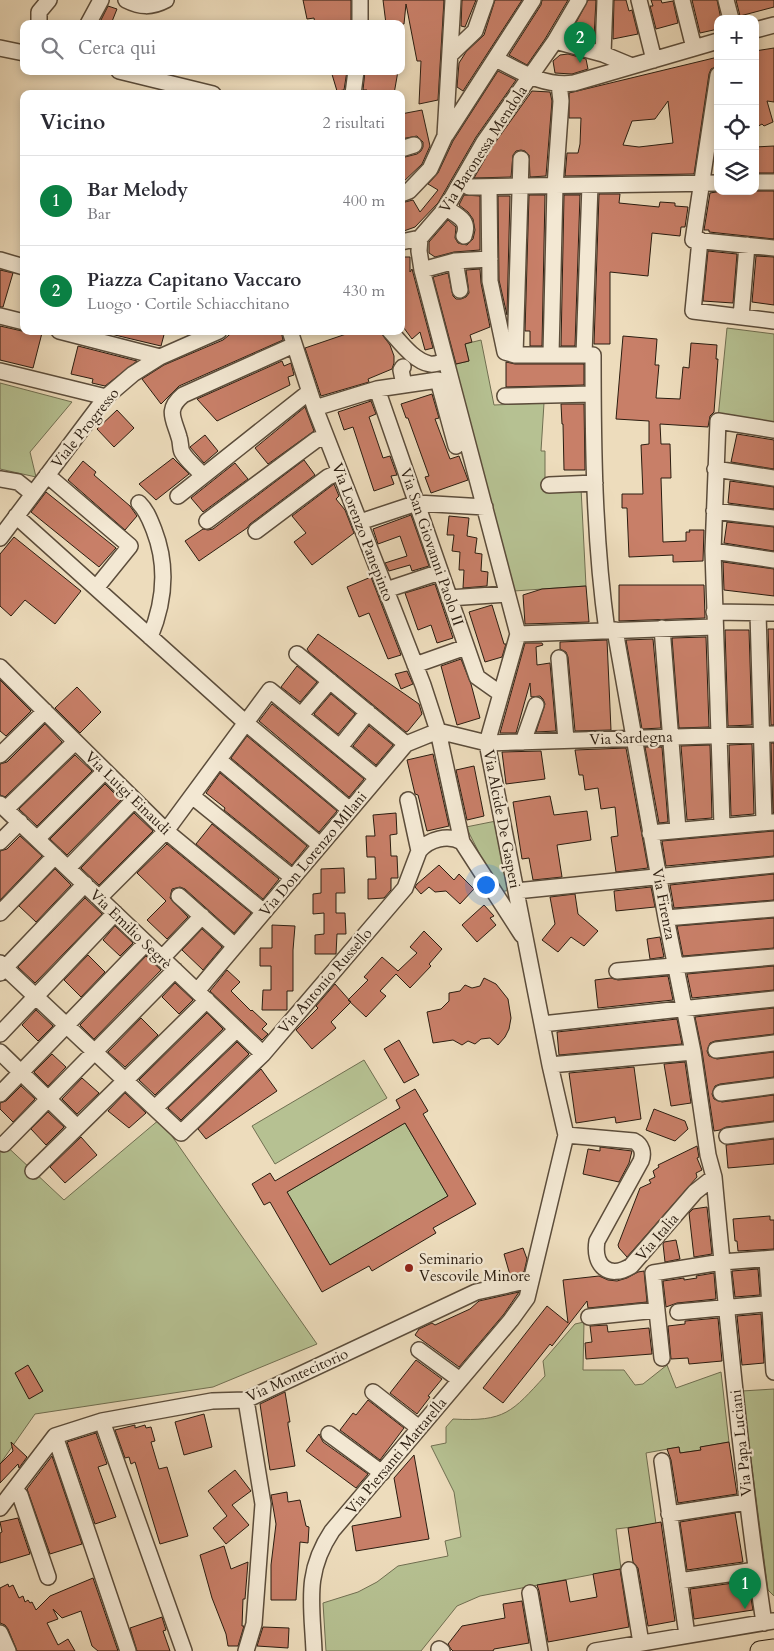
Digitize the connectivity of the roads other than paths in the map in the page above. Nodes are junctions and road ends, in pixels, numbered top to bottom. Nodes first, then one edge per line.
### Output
1 (49, 0) edge
2 (101, 0) edge
3 (126, 0) edge
4 (166, 0) edge
5 (360, 0) edge
6 (453, 0) edge
7 (486, 0) edge
8 (533, 0) edge
9 (579, 0) edge
10 (605, 0) edge
11 (639, 0) edge
12 (682, 0) edge
13 (726, 0) edge
14 (730, 15) edge
15 (39, 20) edge
16 (90, 20) edge
17 (360, 20) edge
18 (774, 25) edge
19 (759, 29) edge
20 (555, 41) junction
21 (714, 43) edge
22 (0, 48) edge
23 (694, 48) junction
24 (20, 52) edge
25 (603, 54) junction
26 (450, 55) junction
27 (496, 59) junction
28 (654, 60) junction
29 (632, 66) junction
30 (142, 75) edge
31 (355, 75) edge
32 (530, 77) junction
33 (559, 84) junction
34 (198, 90) edge
35 (354, 90) edge
36 (714, 100) edge
37 (445, 136) junction
38 (521, 159) dead end
39 (759, 182) edge
40 (774, 182) edge
41 (701, 183) junction
42 (714, 183) edge
43 (554, 186) junction
44 (590, 186) junction
45 (468, 187) dead end
46 (489, 187) junction
47 (520, 187) junction
48 (405, 193) edge
49 (446, 208) junction
50 (464, 236) dead end
51 (420, 238) junction
52 (700, 240) junction
53 (405, 241) edge
54 (747, 245) junction
55 (774, 248) edge
56 (490, 259) junction
57 (0, 260) edge
58 (455, 261) junction
59 (20, 267) edge
60 (422, 270) junction
61 (460, 290) dead end
62 (0, 316) edge
63 (740, 317) junction
64 (20, 321) edge
65 (774, 321) edge
66 (75, 335) edge
67 (210, 335) edge
68 (394, 335) edge
69 (292, 338) edge
70 (510, 353) junction
71 (551, 354) junction
72 (589, 355) junction
73 (160, 357) junction
74 (446, 361) junction
75 (403, 367) dead end
76 (0, 371) edge
77 (404, 385) junction
78 (377, 389) junction
79 (309, 392) junction
80 (593, 394) junction
81 (505, 396) dead end
82 (106, 397) junction
83 (315, 408) junction
84 (774, 430) edge
85 (326, 437) junction
86 (456, 446) dead end
87 (715, 469) junction
88 (340, 472) junction
89 (47, 475) junction
90 (203, 476) junction
91 (774, 478) edge
92 (0, 479) edge
93 (595, 483) junction
94 (549, 485) dead end
95 (33, 494) junction
96 (178, 496) dead end
97 (139, 503) dead end
98 (417, 503) junction
99 (485, 507) junction
100 (714, 511) junction
101 (16, 516) junction
102 (774, 518) edge
103 (207, 522) dead end
104 (360, 522) junction
105 (256, 531) dead end
106 (1, 535) edge
107 (713, 551) junction
108 (774, 560) edge
109 (440, 572) junction
110 (96, 588) junction
111 (386, 590) junction
112 (507, 594) junction
113 (449, 598) junction
114 (758, 613) junction
115 (774, 613) edge
116 (714, 619) junction
117 (662, 628) junction
118 (611, 630) junction
119 (518, 634) junction
120 (150, 637) junction
121 (466, 647) junction
122 (297, 654) dead end
123 (559, 658) dead end
124 (415, 665) junction
125 (0, 667) edge
126 (330, 681) junction
127 (501, 694) junction
128 (536, 705) dead end
129 (44, 711) junction
130 (368, 712) junction
131 (301, 715) junction
132 (246, 723) junction
133 (438, 731) junction
134 (768, 734) edge
135 (718, 735) junction
136 (670, 737) junction
137 (634, 738) junction
138 (566, 740) junction
139 (75, 742) junction
140 (523, 742) junction
141 (487, 743) junction
142 (406, 744) junction
143 (340, 747) junction
144 (2, 748) edge
145 (218, 760) junction
146 (105, 771) junction
147 (377, 778) junction
148 (192, 796) junction
149 (134, 800) junction
150 (408, 800) dead end
151 (3, 807) edge
152 (350, 810) junction
153 (20, 822) junction
154 (769, 822) edge
155 (722, 826) junction
156 (678, 830) junction
157 (166, 831) junction
158 (650, 832) junction
159 (37, 839) junction
160 (0, 842) edge
161 (462, 842) junction
162 (320, 845) junction
163 (419, 851) junction
164 (55, 856) junction
165 (774, 865) edge
166 (68, 868) junction
167 (658, 875) junction
168 (293, 878) junction
169 (85, 884) junction
170 (516, 890) junction
171 (179, 896) dead end
172 (99, 898) junction
173 (774, 909) edge
174 (264, 912) junction
175 (0, 913) edge
176 (115, 913) junction
177 (202, 916) junction
178 (666, 918) junction
179 (526, 942) junction
180 (146, 943) junction
181 (235, 946) junction
182 (774, 957) edge
183 (162, 958) junction
184 (676, 966) junction
185 (2, 968) edge
186 (175, 970) junction
187 (617, 971) dead end
188 (36, 996) junction
189 (202, 996) junction
190 (774, 999) edge
191 (684, 1009) junction
192 (542, 1024) junction
193 (66, 1025) junction
194 (237, 1029) junction
195 (0, 1034) edge
196 (774, 1043) edge
197 (716, 1050) dead end
198 (0, 1052) edge
199 (96, 1052) junction
200 (693, 1052) junction
201 (263, 1054) junction
202 (550, 1065) junction
203 (21, 1072) junction
204 (125, 1080) junction
205 (774, 1086) edge
206 (721, 1092) dead end
207 (0, 1094) edge
208 (49, 1100) junction
209 (155, 1108) junction
210 (77, 1127) junction
211 (774, 1130) edge
212 (566, 1135) junction
213 (726, 1136) dead end
214 (4, 1144) dead end
215 (33, 1171) dead end
216 (714, 1177) junction
217 (770, 1258) edge
218 (722, 1262) junction
219 (530, 1280) junction
220 (772, 1304) edge
221 (727, 1308) junction
222 (657, 1310) junction
223 (678, 1312) dead end
224 (589, 1316) dead end
225 (419, 1350) dead end
226 (662, 1358) dead end
227 (774, 1372) edge
228 (460, 1380) junction
229 (374, 1392) dead end
230 (246, 1400) junction
231 (102, 1421) junction
232 (419, 1428) junction
233 (329, 1434) dead end
234 (54, 1436) junction
235 (662, 1461) dead end
236 (382, 1472) junction
237 (14, 1491) junction
238 (747, 1502) junction
239 (0, 1508) edge
240 (668, 1514) junction
241 (628, 1570) dead end
242 (756, 1570) junction
243 (48, 1577) dead end
244 (679, 1581) junction
245 (530, 1592) dead end
246 (770, 1622) edge
247 (0, 1633) edge
248 (687, 1635) junction
249 (641, 1643) junction
250 (774, 1649) edge
251 (8, 1651) edge
252 (128, 1651) edge
253 (184, 1651) edge
254 (246, 1651) edge
255 (314, 1651) edge
256 (540, 1651) edge
257 (595, 1651) edge
258 (760, 1651) edge

1 - 15 street
2 - 16 street
3 - 4 street
5 - 17 street
6 - 26 street
7 - 26 street
8 - 27 street
9 - 20 street, Via Baronessa Mendola
10 - 25 street
11 - 28 street
12 - 23 street
13 - 14 street
18 - 19 street
20 - 25 street
20 - 32 street, Via Baronessa Mendola
21 - 23 street
22 - 24 street
23 - 28 street
25 - 29 street
26 - 37 street
27 - 32 street
27 - 37 street
28 - 29 street
29 - 33 street
30 - 34 street
31 - 35 street
32 - 33 street
32 - 49 street, Via Baronessa Mendola
33 - 43 street
36 - 41 street
37 - 48 street
38 - 47 street
39 - 40 street
41 - 42 street
41 - 44 street
41 - 52 street
43 - 44 street
43 - 47 street
43 - 71 street
44 - 72 street, Via Firenza
45 - 46 street
46 - 47 street
46 - 56 street
47 - 70 street
49 - 50 street
49 - 51 street, Via Baronessa Mendola
51 - 53 street
51 - 60 street
52 - 54 street
52 - 63 street
54 - 55 street
54 - 63 street
56 - 58 street
56 - 70 street
57 - 59 street
58 - 60 street
58 - 61 street
60 - 74 street
62 - 64 street
63 - 65 street
66 - 73 street
67 - 73 street, Viale Progresso
68 - 74 street
69 - 79 street, Via Lorenzo Panepinto
69 - 90 street
70 - 71 street
71 - 72 street
72 - 80 street, Via Firenza
73 - 82 street, Viale Progresso
74 - 99 street
75 - 77 street
76 - 82 street
77 - 78 street
77 - 86 street
78 - 83 street
78 - 98 street, Via San Giovanni Paolo II
79 - 83 street, Via Lorenzo Panepinto
79 - 90 street
80 - 81 street
80 - 93 street, Via Firenza
82 - 89 street, Viale Progresso
83 - 85 street, Via Lorenzo Panepinto
84 - 87 street
85 - 88 street, Via Lorenzo Panepinto
85 - 103 street
87 - 91 street
87 - 100 street
88 - 104 street, Via Lorenzo Panepinto
88 - 105 street
89 - 95 street, Viale Progresso
89 - 110 street
90 - 96 street
92 - 95 street
93 - 94 street
93 - 118 street, Via Firenza
95 - 101 street, Viale Progresso
97 - 120 street
98 - 99 street
98 - 104 street
98 - 109 street, Via San Giovanni Paolo II
99 - 112 street
100 - 102 street
100 - 107 street
101 - 106 street, Viale Progresso
101 - 110 street
104 - 111 street, Via Lorenzo Panepinto
107 - 108 street
107 - 116 street
109 - 111 street
109 - 113 street, Via San Giovanni Paolo II
110 - 120 street
111 - 124 street, Via Lorenzo Panepinto
112 - 113 street
112 - 119 street
113 - 121 street, Via San Giovanni Paolo II
114 - 115 street
114 - 116 street
114 - 134 street
116 - 117 street
116 - 135 street
117 - 118 street
117 - 136 street
118 - 119 street
118 - 137 street, Via Firenza
119 - 127 street, Via Alcide De Gasperi
120 - 132 street
121 - 124 street
121 - 127 street, Via San Giovanni Paolo II
122 - 126 street
123 - 138 street
124 - 133 street, Via Lorenzo Panepinto
125 - 129 street, Via Luigi Einaudi
126 - 130 street
126 - 131 street
127 - 141 street, Via Alcide De Gasperi
128 - 140 street
129 - 139 street, Via Luigi Einaudi
129 - 144 street
130 - 142 street
130 - 143 street
131 - 132 street
131 - 143 street
132 - 145 street
132 - 152 street
133 - 141 street, Via Sardegna
133 - 142 street, Via Don Lorenzo MIlani
133 - 161 street, Via Lorenzo Panepinto
134 - 135 street, Via Sardegna
134 - 154 street
135 - 136 street, Via Sardegna
135 - 155 street
136 - 137 street, Via Sardegna
136 - 156 street
137 - 138 street, Via Sardegna
137 - 158 street, Via Firenza
138 - 140 street, Via Sardegna
139 - 146 street, Via Luigi Einaudi
139 - 151 street
140 - 141 street, Via Sardegna
141 - 170 street, Via Alcide De Gasperi
142 - 147 street, Via Don Lorenzo MIlani
143 - 147 street
145 - 148 street
145 - 162 street
146 - 149 street, Via Luigi Einaudi
146 - 159 street
147 - 152 street, Via Don Lorenzo MIlani
148 - 157 street
148 - 168 street
149 - 157 street, Via Luigi Einaudi
149 - 166 street
150 - 163 street
151 - 153 street, Via Emilio Segrè
152 - 162 street, Via Don Lorenzo MIlani
153 - 159 street, Via Emilio Segrè
153 - 160 street
154 - 155 street
155 - 156 street
156 - 158 street
157 - 172 street
157 - 174 street, Via Luigi Einaudi
158 - 167 street, Via Firenza
159 - 164 street, Via Emilio Segrè
161 - 163 street
161 - 179 street
162 - 168 street, Via Don Lorenzo MIlani
163 - 201 street, Via Antonio Russello
164 - 166 street, Via Emilio Segrè
164 - 175 street
165 - 167 street
166 - 169 street, Via Emilio Segrè
167 - 170 street
167 - 178 street, Via Firenza
168 - 174 street, Via Don Lorenzo MIlani
169 - 172 street, Via Emilio Segrè
169 - 185 street
170 - 179 street, Via Alcide De Gasperi
171 - 177 street
172 - 176 street, Via Emilio Segrè
173 - 178 street
174 - 181 street, Via Don Lorenzo MIlani
176 - 180 street, Via Emilio Segrè
176 - 188 street
177 - 181 street
177 - 183 street
178 - 184 street, Via Firenza
179 - 192 street, Via Alcide De Gasperi
180 - 183 street, Via Emilio Segrè
180 - 193 street
181 - 189 street, Via Don Lorenzo MIlani
182 - 184 street
183 - 186 street, Via Emilio Segrè
184 - 187 street
184 - 191 street, Via Firenza
185 - 188 street
186 - 189 street, Via Emilio Segrè
186 - 199 street
188 - 193 street
188 - 195 street
189 - 194 street, Via Emilio Segrè
189 - 204 street, Via Don Lorenzo MIlani
190 - 191 street
191 - 192 street
191 - 200 street, Via Firenza
192 - 202 street, Via Alcide De Gasperi
193 - 199 street
193 - 203 street
194 - 201 street, Via Emilio Segrè
194 - 209 street
196 - 197 street
198 - 203 street
199 - 204 street
199 - 208 street
200 - 202 street
200 - 216 street, Via Firenza
201 - 209 street, Via Antonio Russello
202 - 212 street, Via Alcide De Gasperi
203 - 207 street
203 - 208 street
204 - 209 street
204 - 210 street, Via Don Lorenzo MIlani
205 - 206 street
208 - 210 street
208 - 214 street
210 - 215 street, Via Don Lorenzo MIlani
211 - 213 street
212 - 216 street, Via Italia
212 - 219 street, Via Alcide De Gasperi
216 - 218 street
217 - 218 street
217 - 220 street
218 - 221 street, Via Papa Luciani
218 - 222 street
219 - 228 street, Via Piersanti Mattarella
219 - 230 street, Via Montecitorio
220 - 221 street
220 - 227 street
221 - 223 street
221 - 238 street, Via Papa Luciani
222 - 224 street
222 - 226 street
225 - 228 street
228 - 232 street, Via Piersanti Mattarella
229 - 232 street
230 - 231 street, Via Montecitorio
230 - 254 street
231 - 234 street, Via Montecitorio
231 - 253 street
232 - 236 street, Via Piersanti Mattarella
233 - 236 street
234 - 237 street
234 - 252 street
235 - 240 street
236 - 255 street, Via Piersanti Mattarella
237 - 239 street
237 - 243 street
238 - 240 street
238 - 242 street, Via Papa Luciani
240 - 244 street
241 - 249 street
242 - 244 street
242 - 246 street, Via Papa Luciani
244 - 248 street
245 - 256 street
246 - 248 street
247 - 251 street
248 - 249 street
249 - 257 street
250 - 258 main road

